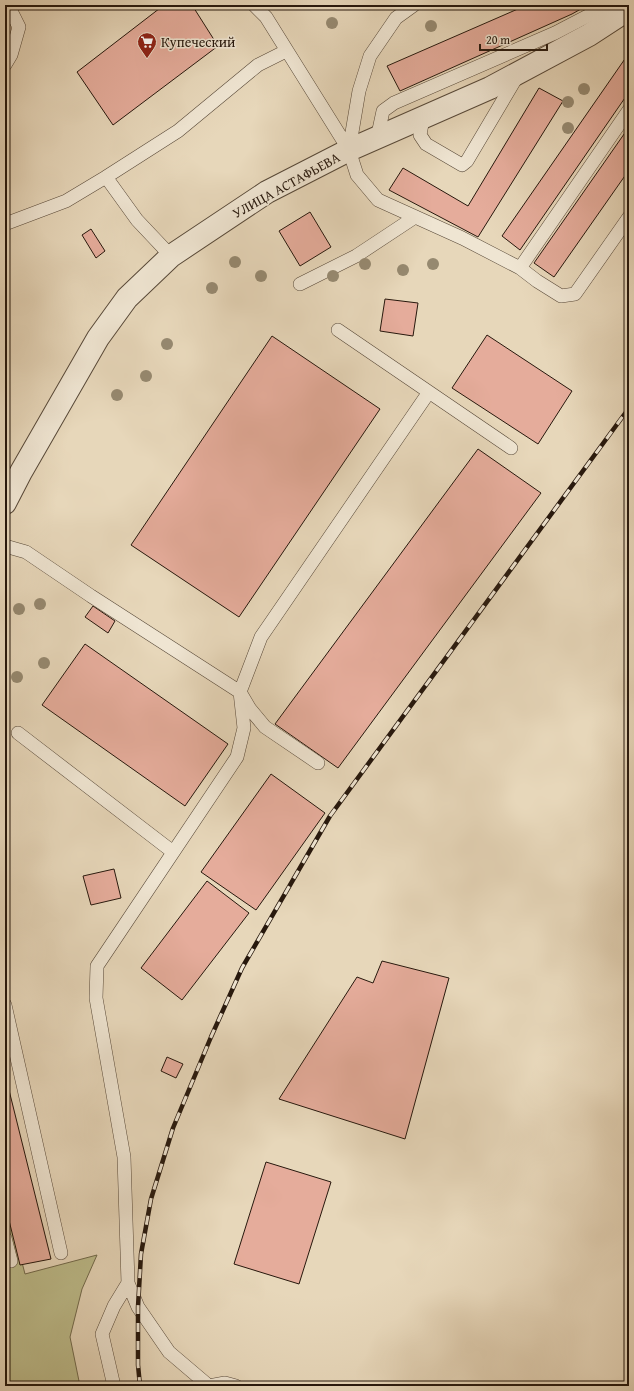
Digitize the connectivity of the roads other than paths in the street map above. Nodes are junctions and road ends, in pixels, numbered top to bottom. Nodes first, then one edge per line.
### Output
1 (8, 5) edge
2 (254, 5) edge
3 (414, 5) edge
4 (607, 5) edge
5 (629, 9) edge
6 (286, 51) junction
7 (5, 65) edge
8 (520, 72) junction
9 (629, 110) edge
10 (423, 118) junction
11 (377, 139) junction
12 (349, 150) junction
13 (106, 177) junction
14 (415, 217) junction
15 (629, 217) edge
16 (5, 224) edge
17 (171, 256) junction
18 (520, 268) junction
19 (300, 284) dead end
20 (338, 330) dead end
21 (429, 392) junction
22 (511, 448) dead end
23 (5, 503) edge
24 (5, 546) edge
25 (240, 692) junction
26 (18, 733) dead end
27 (318, 763) dead end
28 (173, 852) junction
29 (5, 1005) edge
30 (5, 1238) edge
31 (61, 1253) dead end
32 (11, 1261) dead end
33 (128, 1283) junction
34 (114, 1386) edge
35 (209, 1386) edge
36 (236, 1386) edge

1 - 7 lane
2 - 6 lane
3 - 12 lane
4 - 11 lane
5 - 8 street, УЛИЦА АСТАФЬЕВА
6 - 12 lane
6 - 13 lane
8 - 10 street, УЛИЦА АСТАФЬЕВА
8 - 10 lane
9 - 18 lane
10 - 11 street, УЛИЦА АСТАФЬЕВА
11 - 12 street, УЛИЦА АСТАФЬЕВА
12 - 14 lane
12 - 17 street, УЛИЦА АСТАФЬЕВА
13 - 16 lane
13 - 17 lane
14 - 18 lane
14 - 19 lane
15 - 18 lane
17 - 23 street, УЛИЦА АСТАФЬЕВА
20 - 21 lane
21 - 22 lane
21 - 25 lane
24 - 25 lane
25 - 27 lane
25 - 28 lane
26 - 28 lane
28 - 33 lane
29 - 31 lane
30 - 32 lane
33 - 34 lane
33 - 35 lane
35 - 36 lane

